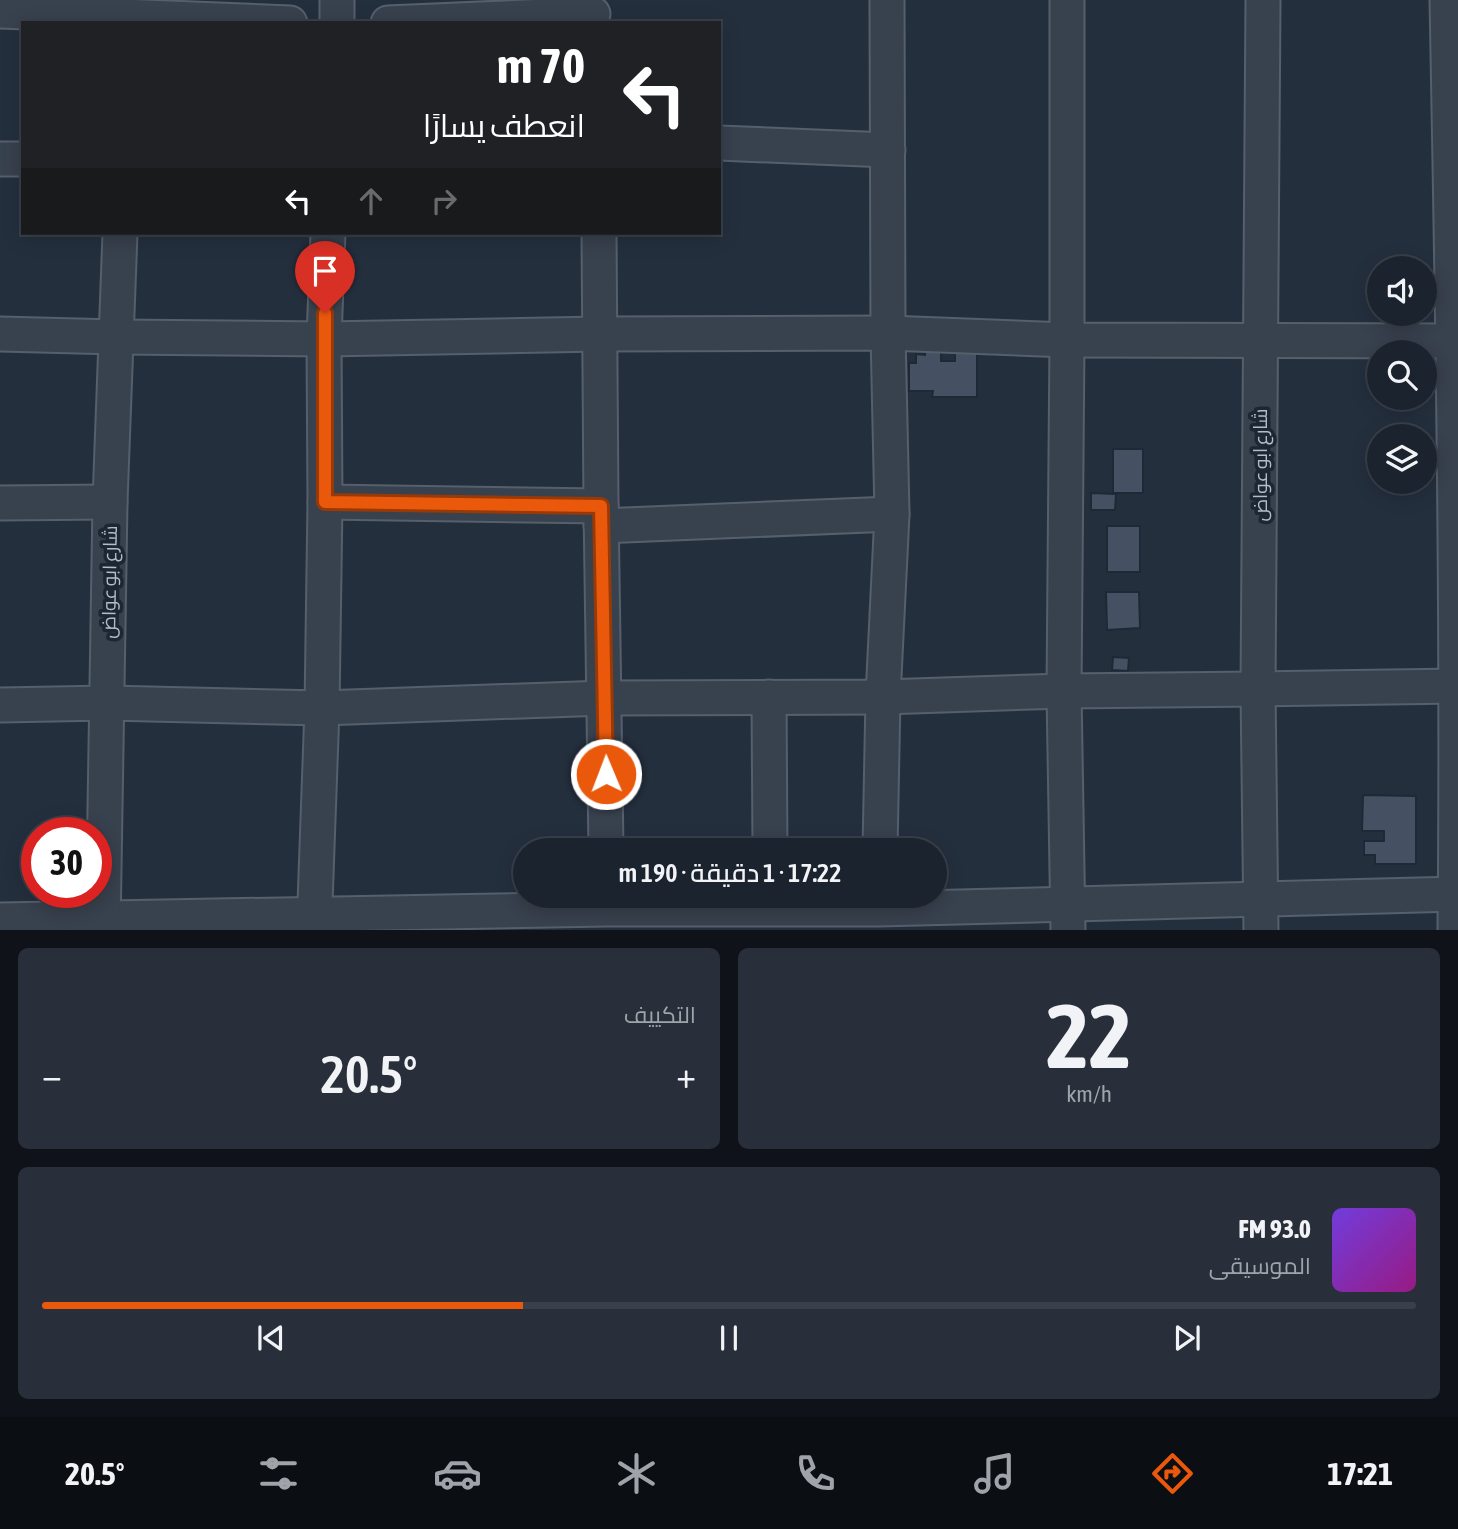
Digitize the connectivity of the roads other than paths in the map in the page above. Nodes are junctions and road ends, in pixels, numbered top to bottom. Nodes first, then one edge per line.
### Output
1 (337, 0) edge
2 (887, 0) edge
3 (1067, 0) edge
4 (1264, 0) edge
5 (1447, 0) edge
6 (0, 11) edge
7 (593, 12) edge
8 (128, 13) edge
9 (258, 21) edge
10 (337, 21) edge
11 (425, 21) edge
12 (721, 143) edge
13 (888, 150) junction
14 (1454, 150) edge
15 (0, 159) edge
16 (21, 159) edge
17 (120, 235) edge
18 (328, 235) edge
19 (599, 235) edge
20 (888, 333) junction
21 (0, 334) edge
22 (600, 334) junction
23 (117, 337) junction
24 (324, 339) junction
25 (1067, 340) junction
26 (1261, 341) junction
27 (1455, 341) edge
28 (110, 502) junction
29 (325, 502) junction
30 (0, 503) edge
31 (892, 514) junction
32 (601, 516) junction
33 (1457, 686) edge
34 (1258, 690) junction
35 (1064, 691) junction
36 (769, 697) junction
37 (883, 697) junction
38 (604, 698) junction
39 (108, 703) junction
40 (0, 705) edge
41 (322, 708) junction
42 (606, 838) edge
43 (770, 838) edge
44 (880, 838) edge
45 (1457, 894) edge
46 (679, 908) edge
47 (831, 908) edge
48 (607, 912) edge
49 (879, 912) edge
50 (1261, 914) edge
51 (1068, 917) edge
52 (0, 920) edge
53 (314, 922) edge
54 (103, 924) edge
55 (1455, 930) edge

1 - 10 street
2 - 13 street
3 - 25 street
4 - 26 street, شارع ابو عواض
5 - 14 street
6 - 8 street
7 - 11 street
8 - 9 street
12 - 13 street
13 - 20 street
14 - 27 street
15 - 16 street
17 - 23 street, شارع ابو عواض
18 - 24 street
19 - 22 street
20 - 22 street
20 - 25 street
20 - 31 street
21 - 23 street
22 - 24 street
22 - 32 street
23 - 24 street
23 - 28 street, شارع ابو عواض
24 - 29 street
25 - 26 street
25 - 35 street
26 - 27 street
26 - 34 street, شارع ابو عواض
27 - 33 street
28 - 30 street
28 - 39 street, شارع ابو عواض
29 - 32 street
29 - 41 street
31 - 32 street
31 - 37 street
32 - 38 street
33 - 34 street
33 - 45 street
34 - 35 street
34 - 50 street, شارع ابو عواض
35 - 37 street
35 - 51 street
36 - 37 street
36 - 38 street
36 - 43 street
37 - 44 street
38 - 41 street
38 - 42 street
39 - 40 street
39 - 41 street
39 - 54 street, شارع ابو عواض
41 - 53 street
45 - 50 street
45 - 55 street
46 - 48 street
47 - 49 street
48 - 53 street
49 - 51 street
50 - 51 street
52 - 54 street
53 - 54 street

